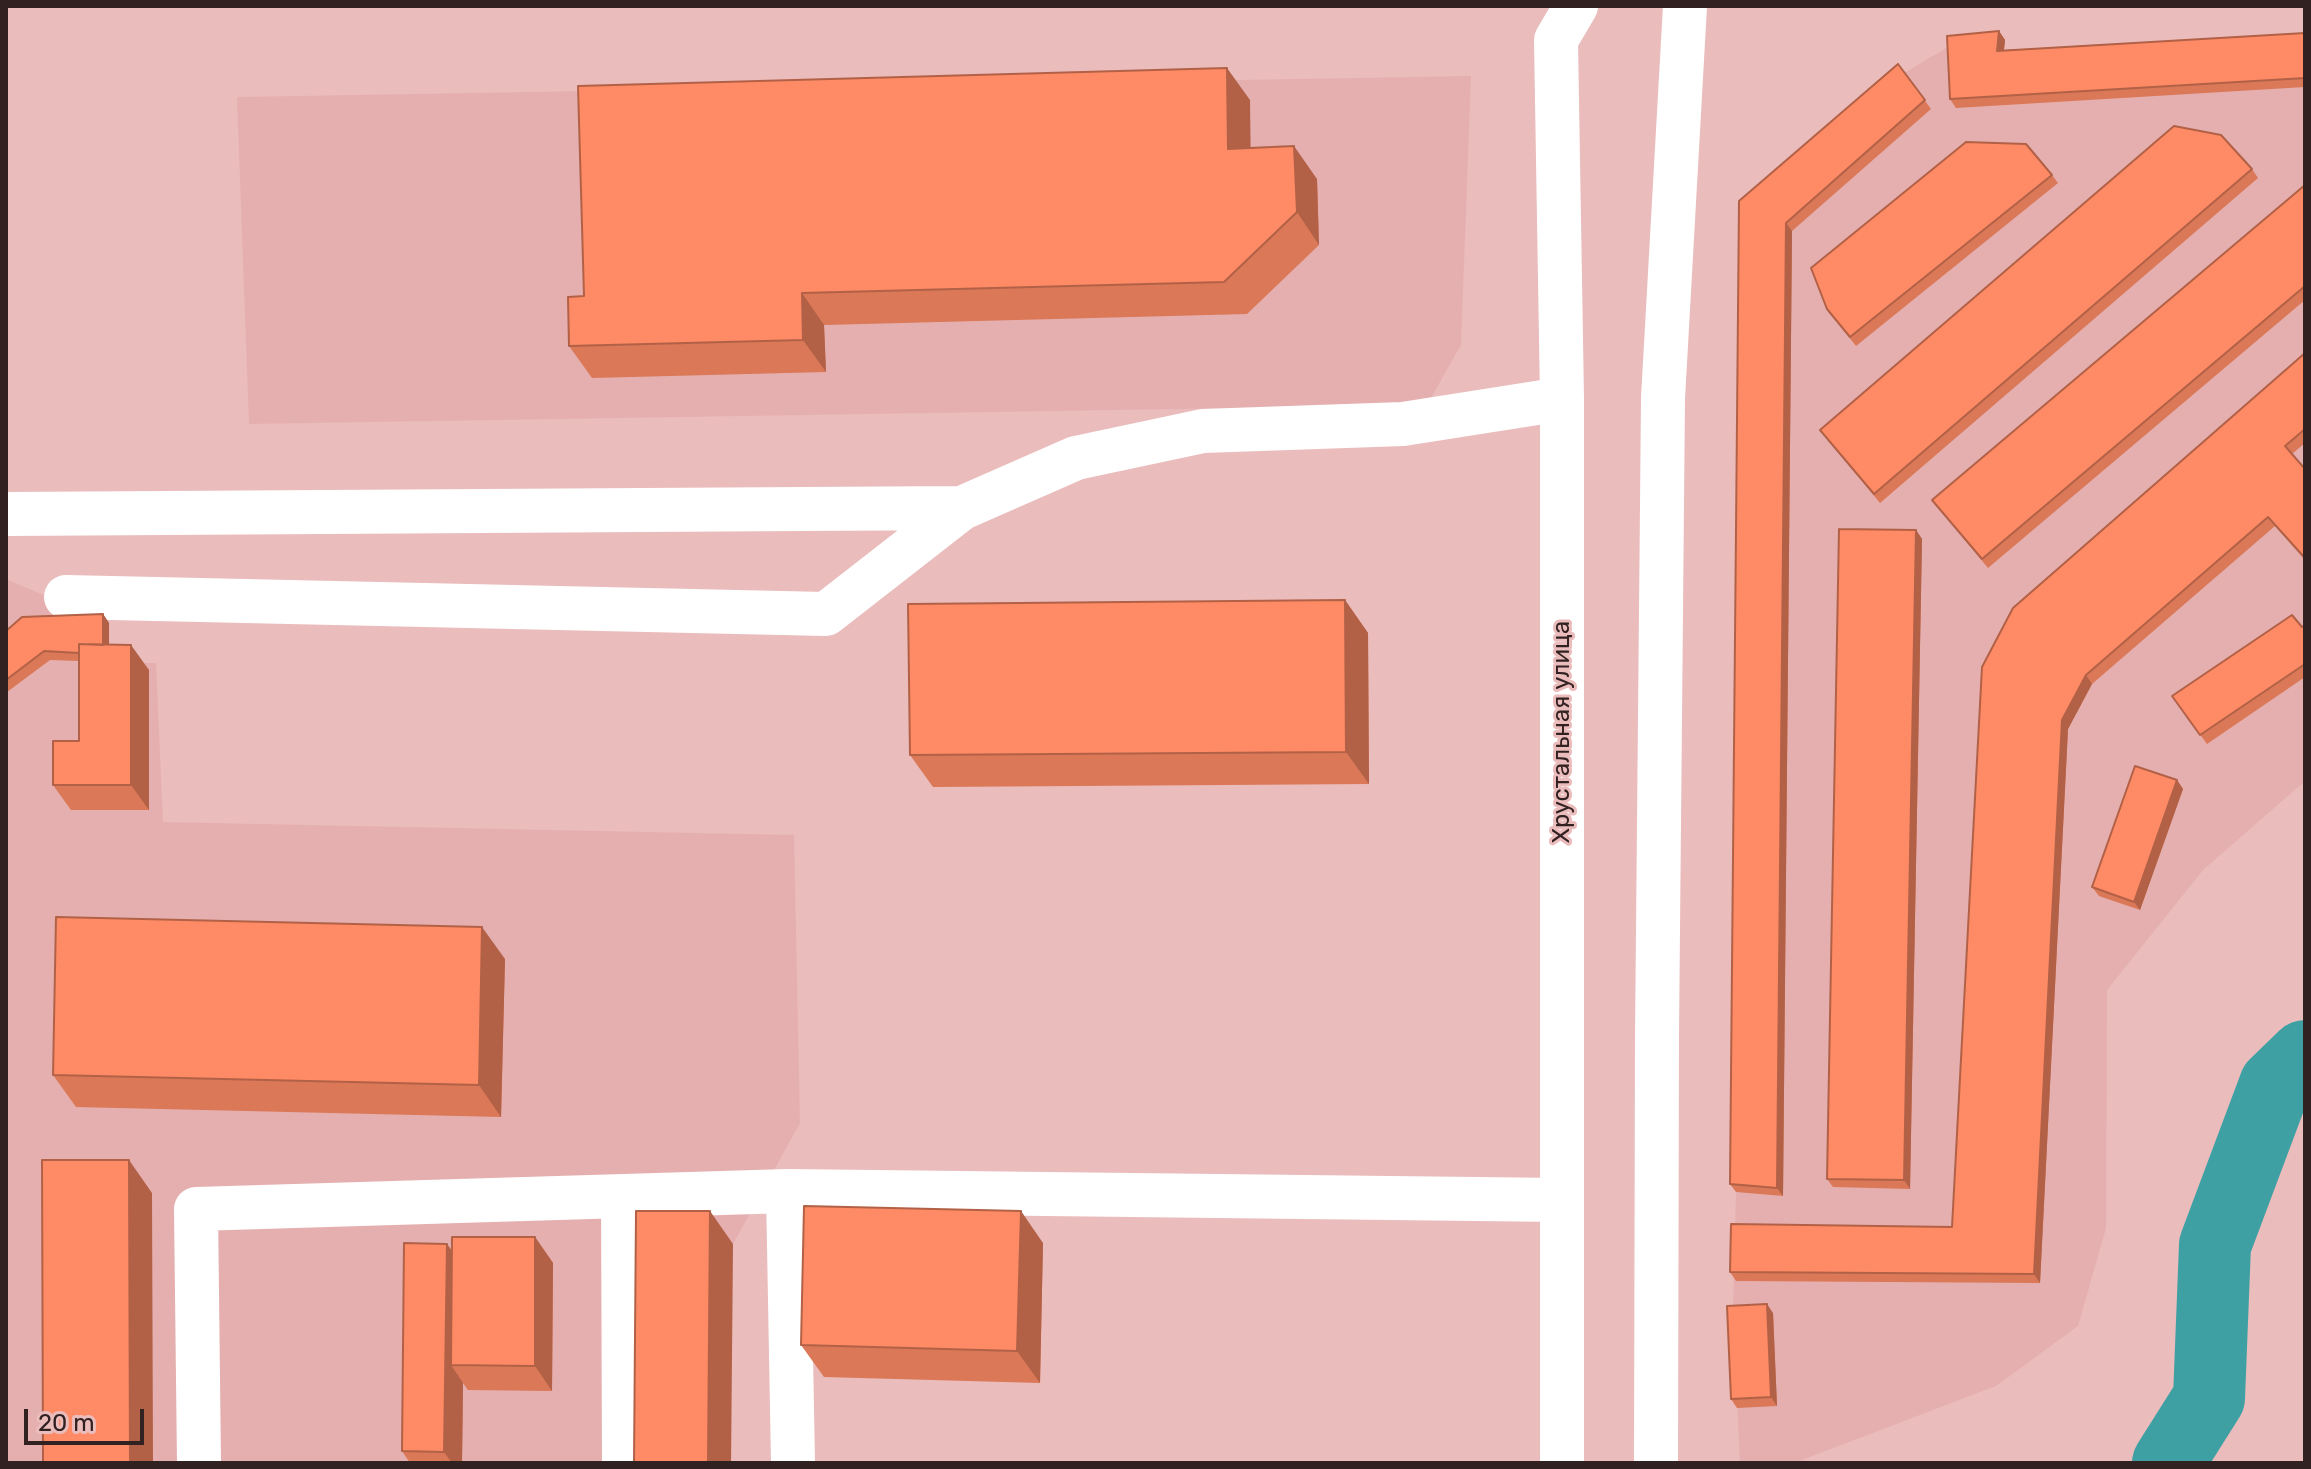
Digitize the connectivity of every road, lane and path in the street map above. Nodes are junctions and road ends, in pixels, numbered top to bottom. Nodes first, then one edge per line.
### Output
1 (1576, 6) edge
2 (1693, 7) edge
3 (1562, 399) junction
4 (962, 508) junction
5 (6, 514) edge
6 (66, 597) dead end
7 (788, 1191) junction
8 (623, 1196) junction
9 (1562, 1200) junction
10 (199, 1463) edge
11 (624, 1463) edge
12 (793, 1463) edge
13 (1562, 1463) edge
14 (1656, 1463) edge

1 - 3 street, Хрустальная улица
2 - 14 street
3 - 4 street
3 - 9 street, Хрустальная улица
4 - 5 street
4 - 6 street
7 - 8 street
7 - 9 street
7 - 12 street
8 - 10 street
8 - 11 street
9 - 13 street, Хрустальная улица

